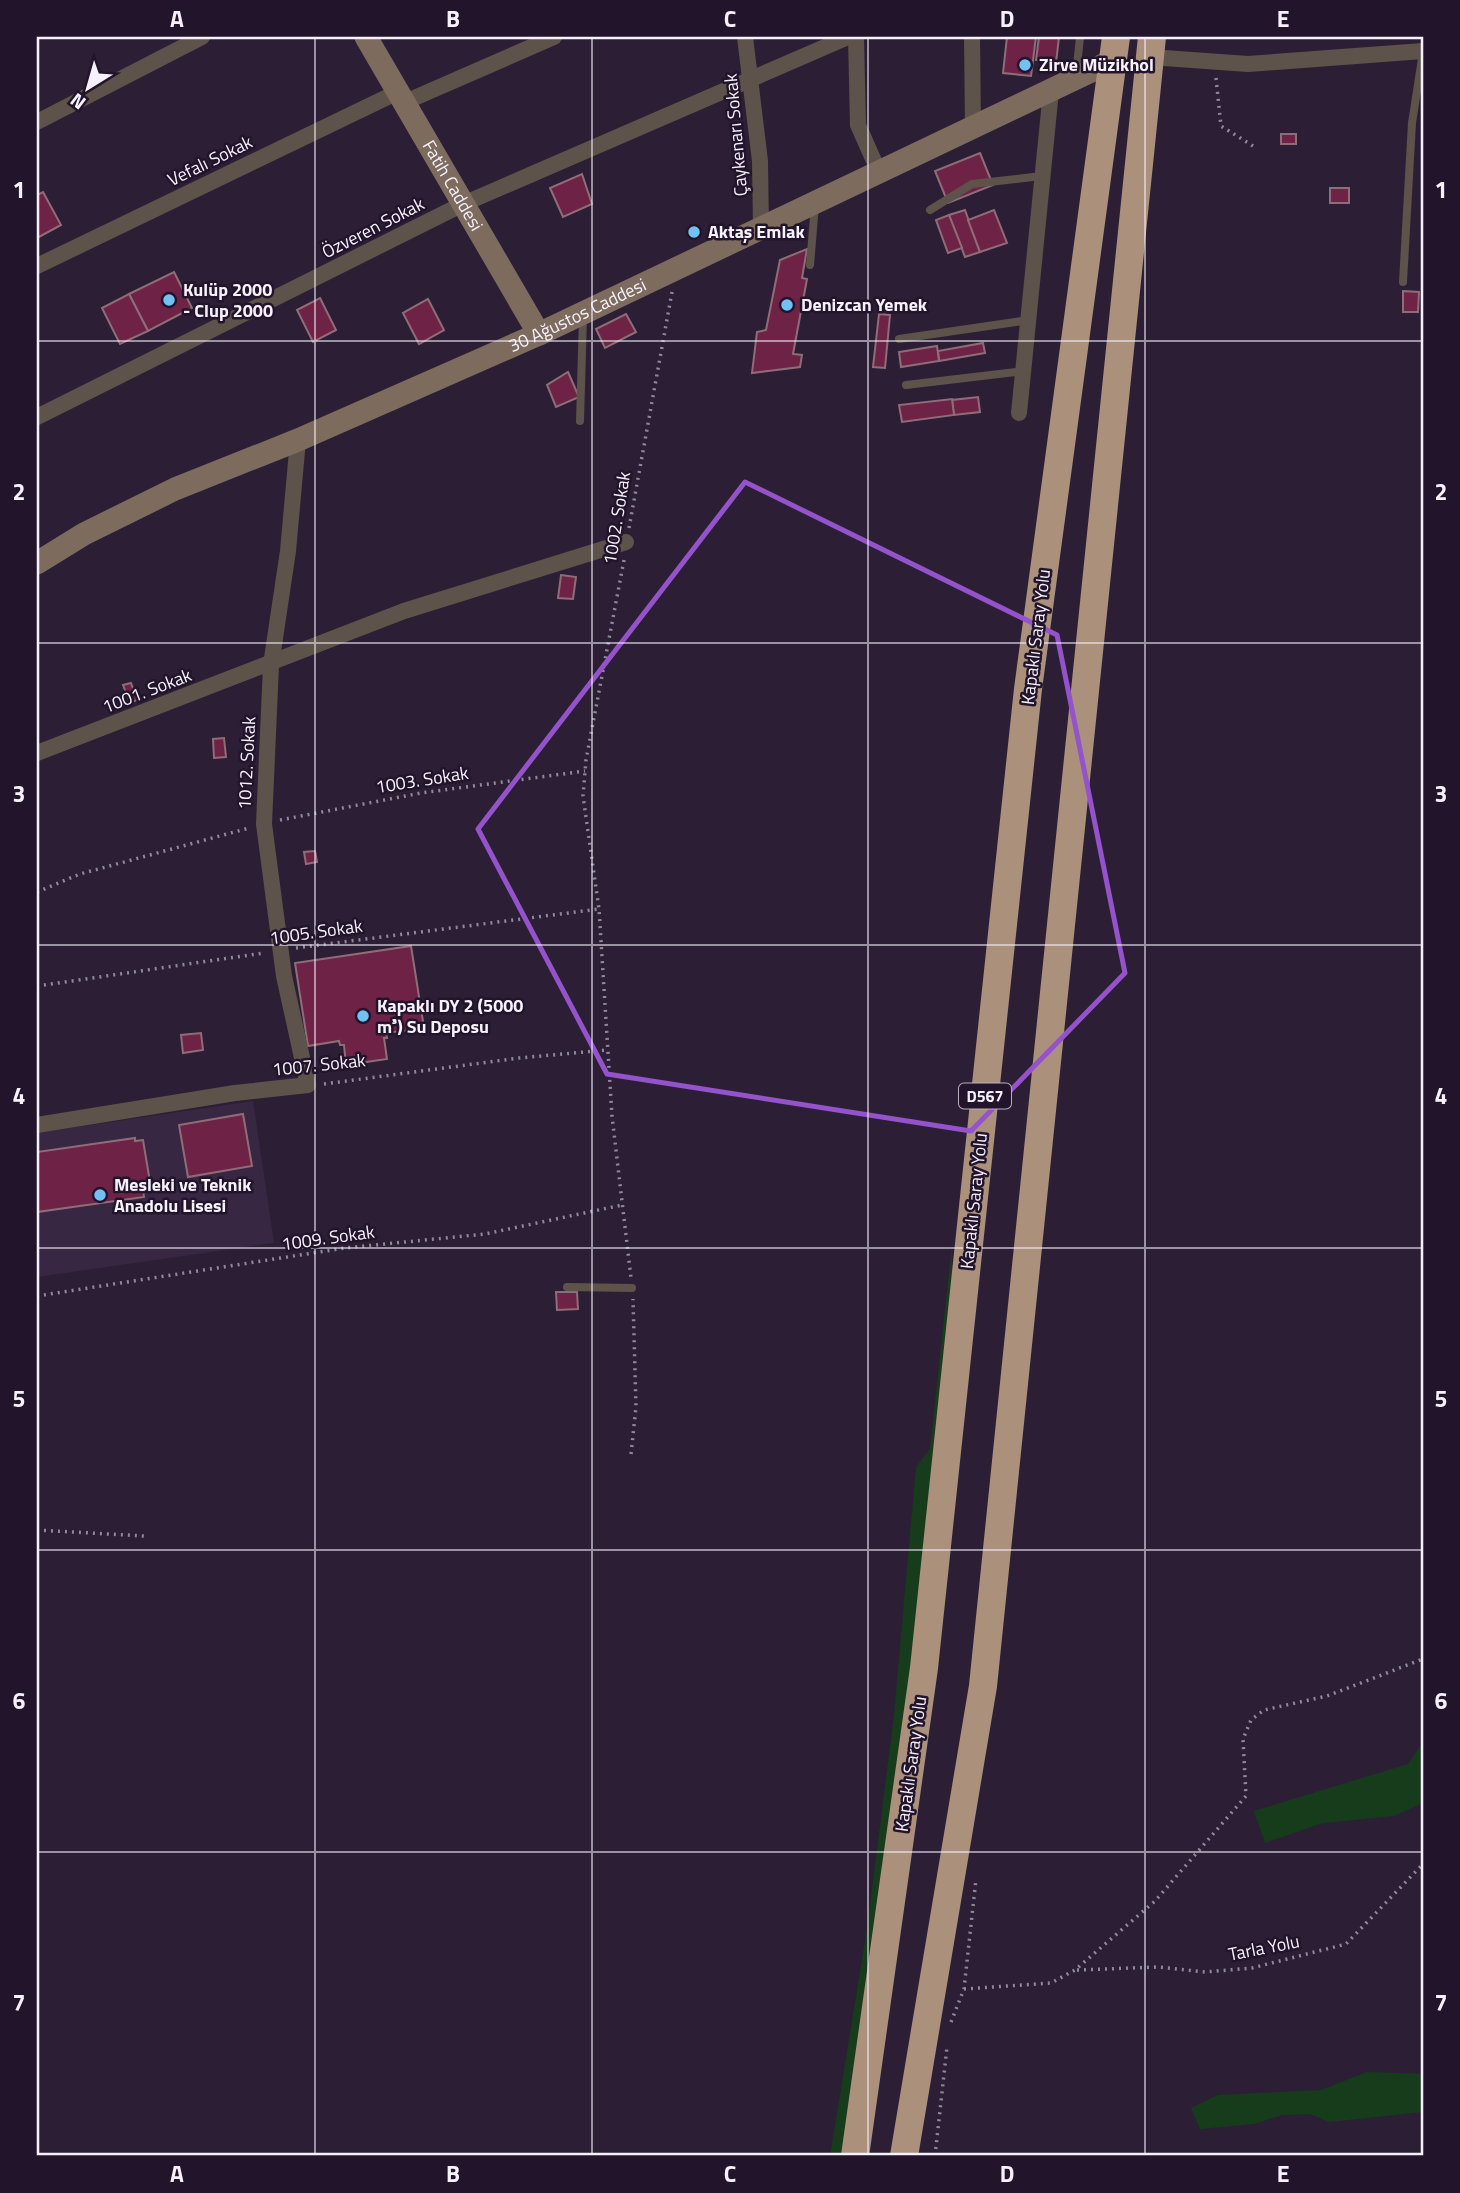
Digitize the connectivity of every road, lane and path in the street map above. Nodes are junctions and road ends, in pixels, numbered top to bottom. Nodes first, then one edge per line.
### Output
1 (202, 37) edge
2 (366, 37) edge
3 (554, 37) edge
4 (745, 37) edge
5 (848, 37) edge
6 (856, 37) edge
7 (972, 37) edge
8 (1080, 37) edge
9 (1151, 47) edge
10 (1115, 48) edge
11 (1423, 52) edge
12 (1214, 62) junction
13 (1076, 78) junction
14 (751, 80) junction
15 (1051, 90) junction
16 (402, 97) junction
17 (37, 122) edge
18 (974, 128) junction
19 (1253, 146) dead end
20 (878, 170) junction
21 (1042, 176) junction
22 (815, 202) junction
23 (463, 204) junction
24 (930, 211) dead end
25 (761, 230) junction
26 (810, 265) dead end
27 (37, 266) edge
28 (677, 270) junction
29 (1403, 282) dead end
30 (583, 313) junction
31 (1029, 320) junction
32 (539, 334) junction
33 (899, 339) dead end
34 (1024, 371) junction
35 (906, 385) dead end
36 (1019, 413) dead end
37 (37, 417) edge
38 (580, 421) dead end
39 (298, 439) junction
40 (626, 542) junction
41 (37, 562) edge
42 (271, 664) junction
43 (37, 753) edge
44 (585, 771) junction
45 (264, 824) junction
46 (37, 892) edge
47 (599, 909) junction
48 (281, 950) junction
49 (37, 986) edge
50 (607, 1050) junction
51 (308, 1085) junction
52 (37, 1125) edge
53 (623, 1205) junction
54 (567, 1287) dead end
55 (632, 1289) junction
56 (37, 1296) edge
57 (631, 1454) dead end
58 (37, 1530) edge
59 (144, 1536) dead end
60 (1423, 1659) edge
61 (1423, 1864) edge
62 (976, 1876) dead end
63 (1075, 1970) junction
64 (964, 1989) junction
65 (950, 2024) dead end
66 (948, 2037) dead end
67 (855, 2156) edge
68 (904, 2156) edge
69 (935, 2156) edge

1 - 17 street
2 - 16 street, Fatih Caddesi
3 - 16 street, Vefalı Sokak
4 - 14 street, Çaykenarı Sokak
5 - 14 street, Özveren Sokak
6 - 20 street
7 - 18 street
8 - 13 lane
9 - 12 street
9 - 68 highway
10 - 13 street, 30 Ağustos Caddesi
10 - 67 highway, Kapaklı Saray Yolu / D567
11 - 12 street
11 - 29 lane
12 - 19 path
13 - 15 street, 30 Ağustos Caddesi
14 - 23 street, Özveren Sokak
14 - 25 street, Çaykenarı Sokak
15 - 18 street, 30 Ağustos Caddesi
15 - 21 street
16 - 23 street, Fatih Caddesi
16 - 27 street, Vefalı Sokak
18 - 20 street, 30 Ağustos Caddesi
20 - 22 street, 30 Ağustos Caddesi
21 - 24 lane
21 - 31 street
22 - 25 street, 30 Ağustos Caddesi
22 - 26 lane
23 - 32 street, Fatih Caddesi
23 - 37 street, Özveren Sokak
25 - 28 street, 30 Ağustos Caddesi
28 - 30 street, 30 Ağustos Caddesi
28 - 40 path, 1002. Sokak
30 - 32 street, 30 Ağustos Caddesi
30 - 38 lane
31 - 33 lane
31 - 34 street
32 - 39 street, 30 Ağustos Caddesi
34 - 35 lane
34 - 36 street
39 - 41 street, 30 Ağustos Caddesi
39 - 42 street, 1012. Sokak
40 - 42 street, 1001. Sokak
40 - 44 path, 1002. Sokak
42 - 43 street, 1001. Sokak
42 - 45 street, 1012. Sokak
44 - 45 path, 1003. Sokak
44 - 47 path, 1002. Sokak
45 - 46 path, 1003. Sokak
45 - 48 street, 1012. Sokak
47 - 48 path, 1005. Sokak
47 - 50 path, 1002. Sokak
48 - 49 path, 1005. Sokak
48 - 51 street, 1012. Sokak
50 - 51 path, 1007. Sokak
50 - 53 path, 1002. Sokak
51 - 52 street, 1007. Sokak
53 - 55 path, 1002. Sokak
53 - 56 path, 1009. Sokak
54 - 55 lane
55 - 57 path, 1002. Sokak
58 - 59 path
60 - 63 path
61 - 63 path, Tarla Yolu
62 - 64 path
63 - 64 path
64 - 65 path
66 - 69 path

